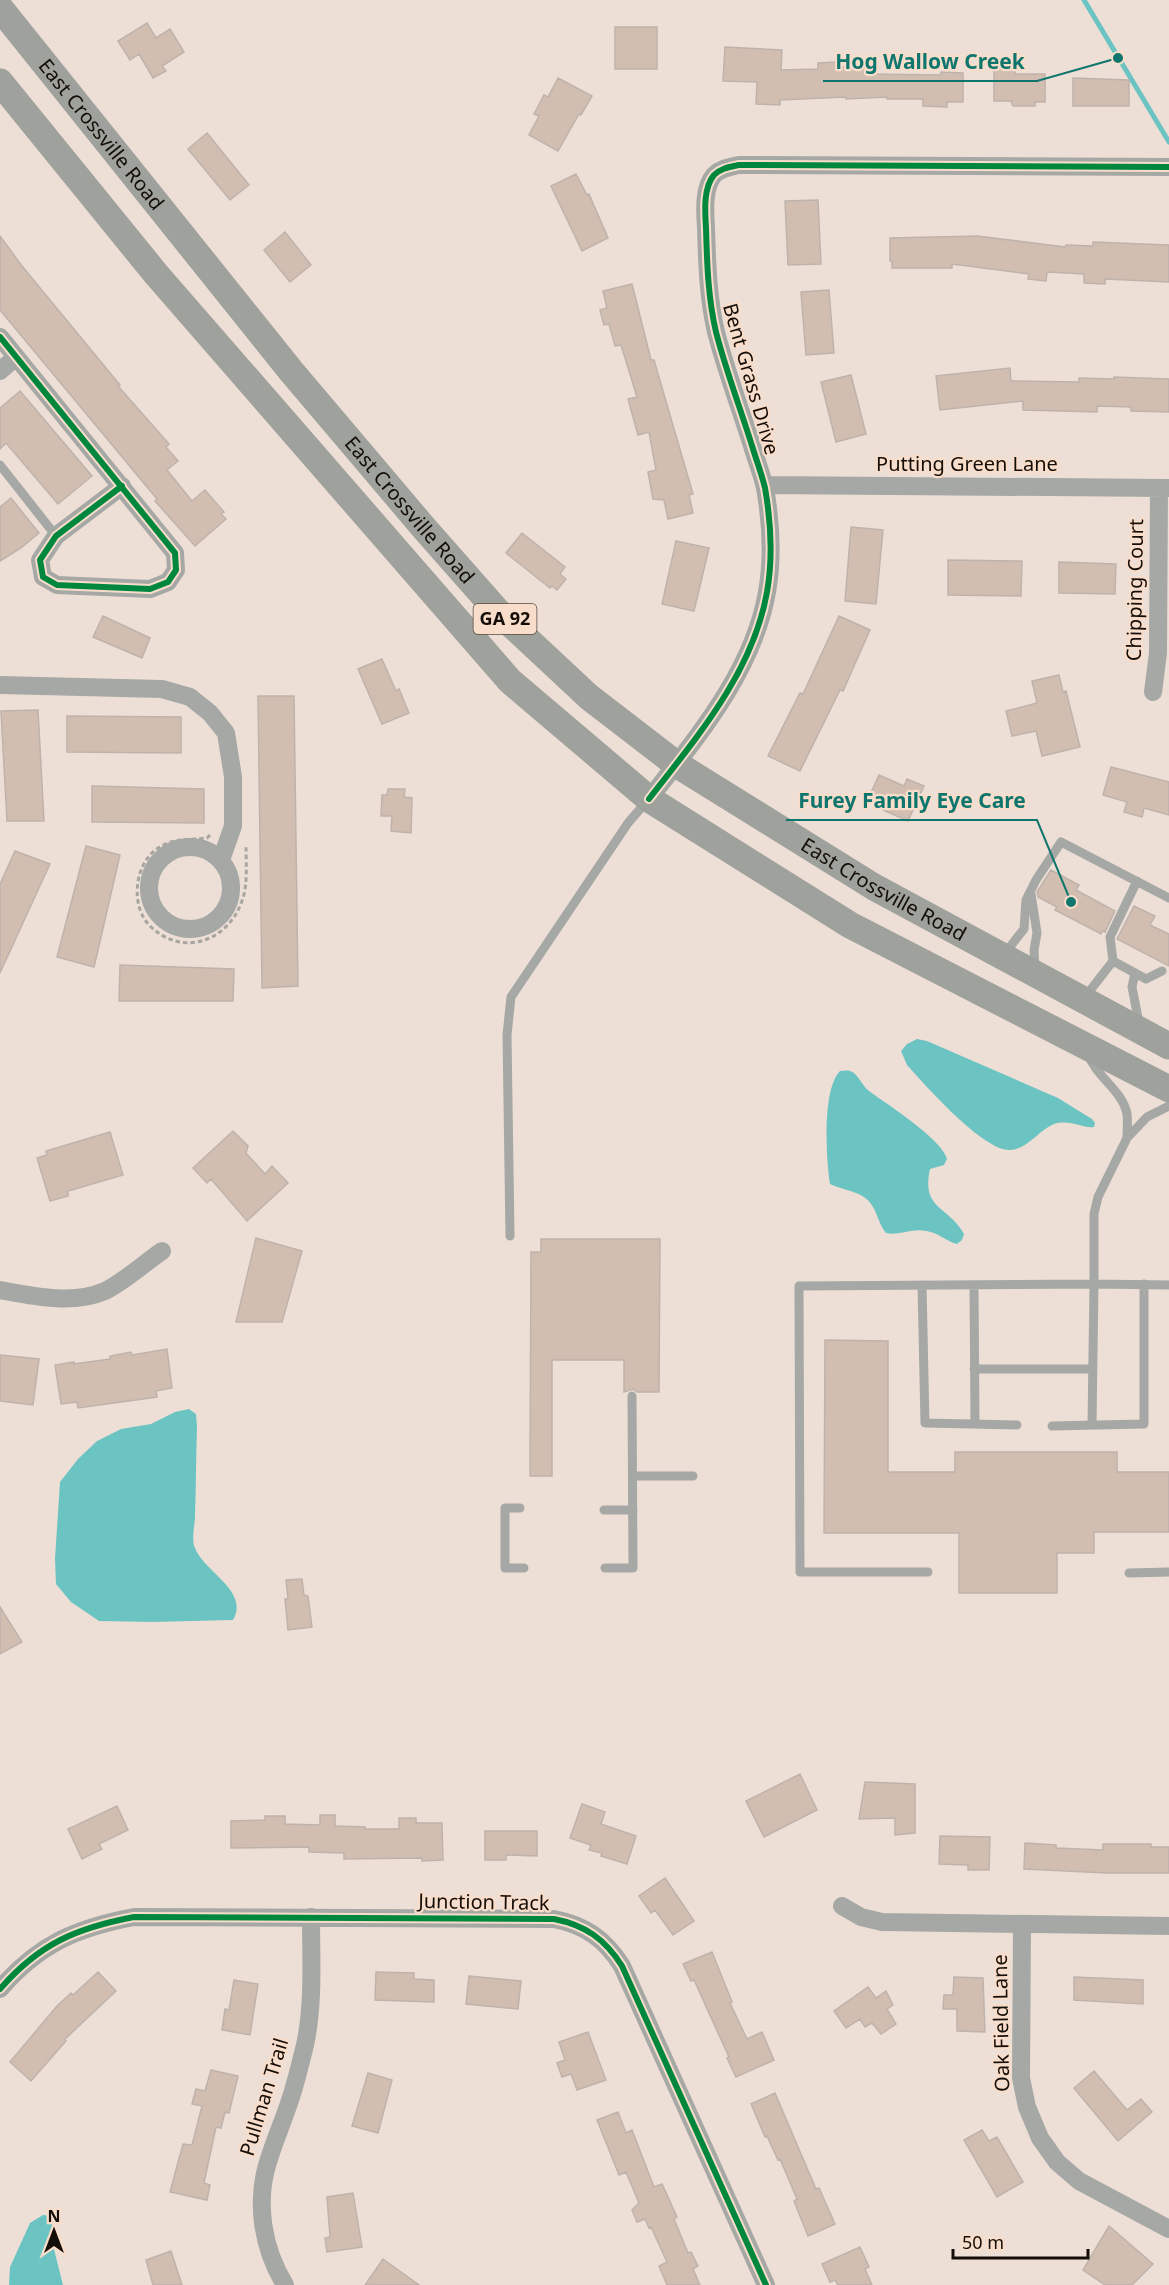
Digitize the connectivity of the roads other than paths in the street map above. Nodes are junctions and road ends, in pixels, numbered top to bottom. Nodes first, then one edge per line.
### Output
1 (0, 8) edge
2 (0, 82) edge
3 (1169, 167) edge
4 (0, 337) edge
5 (16, 357) junction
6 (0, 371) edge
7 (0, 465) edge
8 (764, 485) junction
9 (122, 486) junction
10 (1164, 488) edge
11 (56, 536) junction
12 (0, 685) edge
13 (1153, 692) dead end
14 (676, 764) junction
15 (649, 799) junction
16 (221, 860) junction
17 (1137, 881) junction
18 (1031, 894) junction
19 (1169, 898) edge
20 (1002, 957) junction
21 (1113, 961) junction
22 (1162, 971) dead end
23 (1135, 973) junction
24 (1036, 975) junction
25 (1082, 1000) junction
26 (1140, 1031) junction
27 (1085, 1046) junction
28 (1169, 1046) edge
29 (1169, 1089) edge
30 (1169, 1106) edge
31 (1127, 1138) junction
32 (510, 1236) dead end
33 (162, 1251) dead end
34 (1094, 1284) junction
35 (1144, 1284) junction
36 (922, 1285) junction
37 (974, 1285) junction
38 (1169, 1285) edge
39 (0, 1290) edge
40 (974, 1368) junction
41 (1092, 1369) junction
42 (632, 1396) dead end
43 (975, 1424) junction
44 (1017, 1425) dead end
45 (1092, 1425) junction
46 (1052, 1426) dead end
47 (633, 1476) junction
48 (693, 1476) dead end
49 (520, 1508) dead end
50 (604, 1510) dead end
51 (633, 1510) junction
52 (524, 1568) dead end
53 (605, 1568) dead end
54 (928, 1572) dead end
55 (1169, 1572) edge
56 (1129, 1573) dead end
57 (842, 1906) dead end
58 (311, 1917) junction
59 (1022, 1924) junction
60 (1169, 1926) edge
61 (0, 1989) edge
62 (1169, 2229) edge
63 (285, 2285) edge
64 (766, 2285) edge

1 - 14 main road, East Crossville Road / GA 92
2 - 15 main road, East Crossville Road / GA 92
3 - 8 street, Bent Grass Drive
4 - 5 street
5 - 6 street
5 - 9 street
7 - 11 lane
8 - 10 street, Putting Green Lane
8 - 14 street, Bent Grass Drive
9 - 11 street
9 - 11 street
10 - 13 street, Chipping Court
12 - 16 street
14 - 15 street, Bent Grass Drive
14 - 20 main road, East Crossville Road / GA 92
15 - 27 main road, East Crossville Road / GA 92
15 - 32 lane
16 - 16 street
17 - 18 lane
17 - 19 lane
17 - 21 lane
18 - 20 lane
18 - 24 lane
20 - 24 main road, East Crossville Road / GA 92
21 - 23 lane
21 - 25 lane
22 - 23 lane
23 - 26 lane
24 - 25 main road, East Crossville Road / GA 92
25 - 26 main road, East Crossville Road / GA 92
26 - 28 main road, East Crossville Road / GA 92
27 - 29 main road, East Crossville Road / GA 92
27 - 31 lane
30 - 31 lane
31 - 34 lane
33 - 39 street
34 - 35 lane
34 - 37 lane
34 - 41 lane
35 - 38 lane
35 - 45 lane
36 - 37 lane
36 - 43 lane
36 - 54 lane
37 - 40 lane
40 - 41 lane
40 - 43 lane
41 - 45 lane
42 - 47 lane
43 - 44 lane
45 - 46 lane
47 - 48 lane
47 - 51 lane
49 - 52 lane
50 - 51 lane
51 - 53 lane
55 - 56 lane
57 - 59 street
58 - 61 street, Junction Track
58 - 63 street, Pullman Trail
58 - 64 street, Junction Track
59 - 60 street
59 - 62 street, Oak Field Lane

